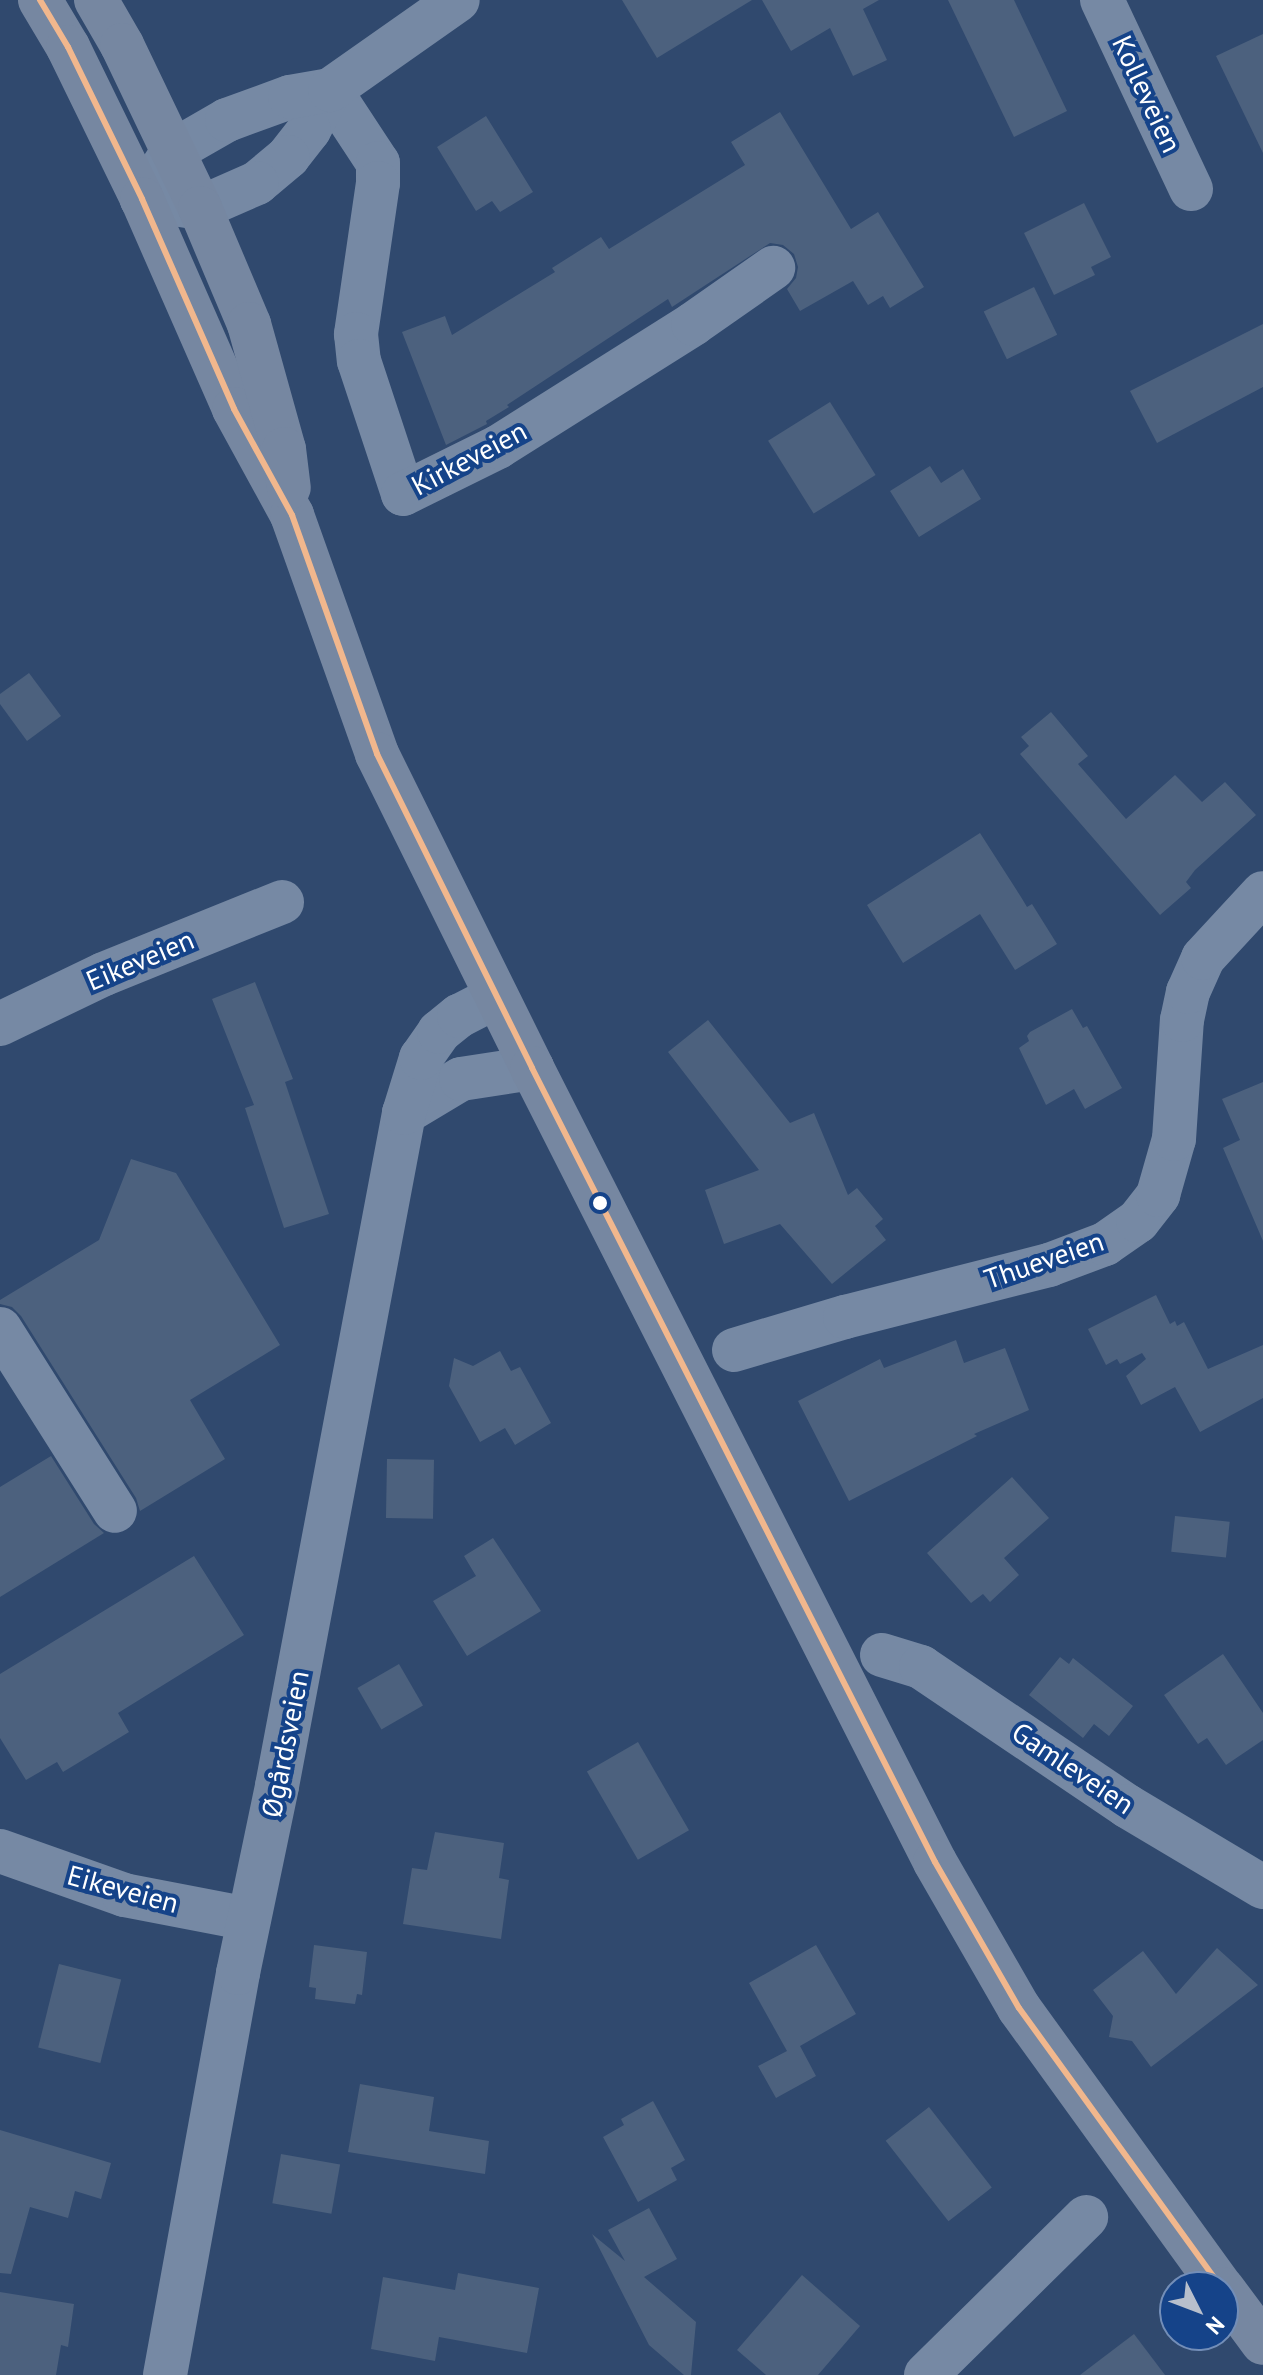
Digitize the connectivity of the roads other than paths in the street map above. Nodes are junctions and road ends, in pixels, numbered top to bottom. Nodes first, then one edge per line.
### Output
1 (40, 0) edge
2 (96, 0) edge
3 (458, 0) edge
4 (1102, 0) edge
5 (330, 90) junction
6 (173, 151) junction
7 (1191, 189) dead end
8 (142, 199) junction
9 (200, 208) junction
10 (773, 268) dead end
11 (292, 515) junction
12 (1263, 893) edge
13 (282, 902) dead end
14 (496, 997) junction
15 (0, 1024) edge
16 (532, 1068) junction
17 (404, 1113) junction
18 (0, 1329) edge
19 (734, 1350) dead end
20 (115, 1511) dead end
21 (882, 1655) dead end
22 (0, 1851) edge
23 (1263, 1887) edge
24 (249, 1919) junction
25 (1086, 2217) dead end
26 (1210, 2271) edge
27 (1239, 2311) edge
28 (1263, 2343) edge
29 (165, 2375) edge
30 (926, 2375) edge

1 - 8 main road
2 - 6 main road
3 - 5 street
4 - 7 street, Kolleveien
5 - 6 street
5 - 9 street
5 - 10 street, Kirkeveien
6 - 8 street
6 - 9 main road
8 - 9 street
8 - 11 main road
9 - 11 main road
11 - 14 main road
12 - 19 street, Thueveien
13 - 15 street, Eikeveien
14 - 16 main road
14 - 17 street, Øgårdsveien
16 - 17 street
16 - 26 main road
17 - 24 street, Øgårdsveien
18 - 20 street
21 - 23 street, Gamleveien
22 - 24 street, Eikeveien
24 - 29 street, Øgårdsveien
25 - 30 street
27 - 28 main road

